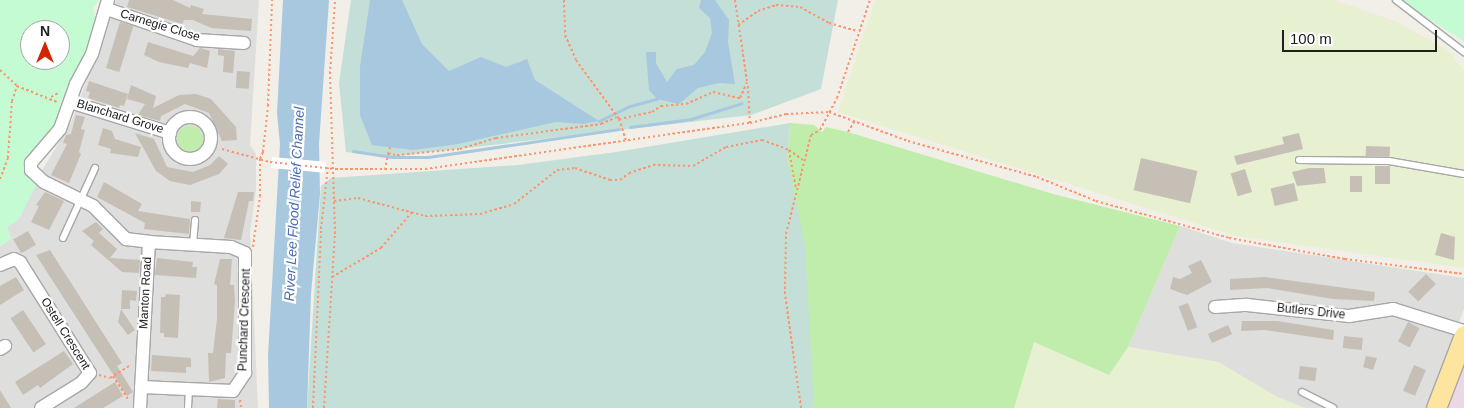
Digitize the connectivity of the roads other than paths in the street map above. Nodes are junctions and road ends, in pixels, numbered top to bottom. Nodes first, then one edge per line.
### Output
1 (1396, 0) edge
2 (108, 5) edge
3 (244, 43) dead end
4 (1464, 52) edge
5 (70, 102) junction
6 (170, 133) junction
7 (1299, 160) dead end
8 (95, 168) dead end
9 (1464, 174) edge
10 (80, 199) junction
11 (195, 220) dead end
12 (63, 238) dead end
13 (149, 242) junction
14 (193, 244) junction
15 (0, 265) edge
16 (1215, 307) dead end
17 (1463, 339) edge
18 (141, 387) junction
19 (189, 390) junction
20 (1302, 392) dead end
21 (41, 408) edge
22 (140, 408) edge
23 (188, 408) edge
24 (1333, 408) edge
25 (1436, 408) edge

1 - 4 lane
2 - 3 street, Carnegie Close
2 - 5 street, Manton Road
5 - 6 street, Blanchard Grove
5 - 10 street, Manton Road
6 - 6 street, Blanchard Grove
7 - 9 lane
8 - 10 lane
10 - 12 lane
10 - 13 street, Manton Road
11 - 14 lane
13 - 14 street, Punchard Crescent
13 - 18 street, Manton Road
14 - 19 street, Punchard Crescent
15 - 21 street, Ostell Crescent
16 - 17 street, Butlers Drive
17 - 25 main road
18 - 19 street, Punchard Crescent
18 - 22 street, Manton Road
19 - 23 lane
20 - 24 lane

